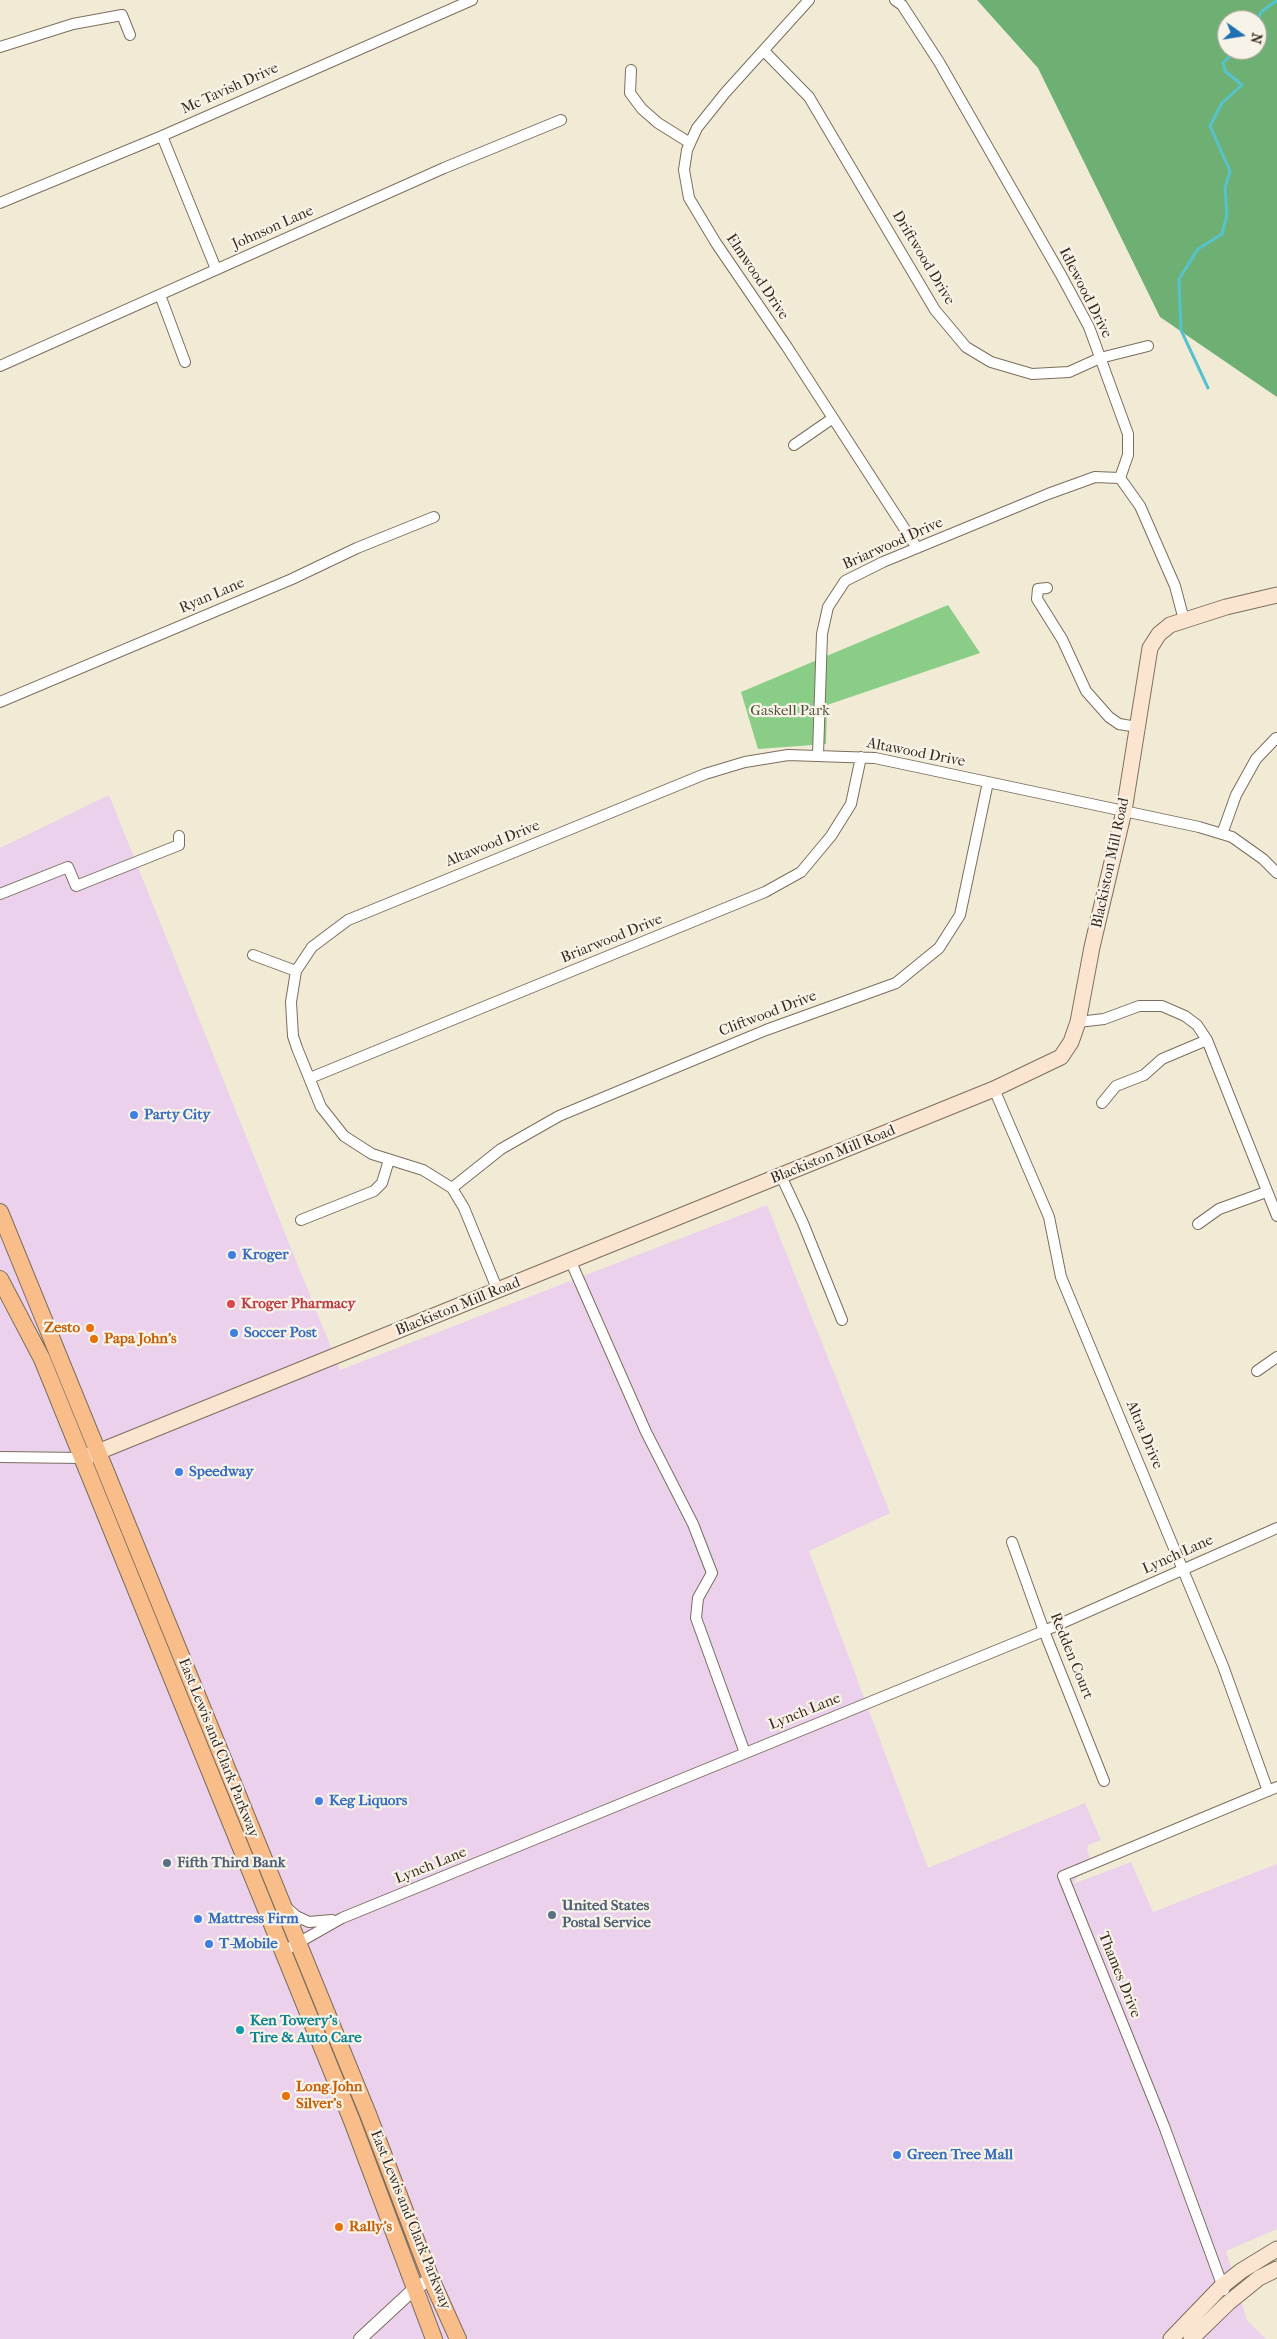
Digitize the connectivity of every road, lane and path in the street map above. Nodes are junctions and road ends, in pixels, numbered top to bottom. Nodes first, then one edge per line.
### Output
1 (472, 0) edge
2 (810, 0) edge
3 (895, 0) edge
4 (130, 35) dead end
5 (0, 47) edge
6 (764, 51) junction
7 (631, 70) dead end
8 (560, 120) dead end
9 (162, 136) junction
10 (690, 143) junction
11 (0, 203) edge
12 (216, 269) junction
13 (160, 295) junction
14 (1148, 346) dead end
15 (1100, 358) junction
16 (185, 362) dead end
17 (0, 366) edge
18 (833, 418) junction
19 (794, 445) dead end
20 (1120, 478) junction
21 (434, 517) dead end
22 (917, 548) junction
23 (1047, 588) dead end
24 (1277, 595) edge
25 (1184, 620) junction
26 (0, 702) edge
27 (1137, 727) junction
28 (1276, 738) edge
29 (818, 754) junction
30 (861, 757) junction
31 (988, 782) junction
32 (1124, 811) junction
33 (1222, 834) junction
34 (179, 836) dead end
35 (1277, 873) edge
36 (0, 894) edge
37 (253, 956) dead end
38 (296, 971) junction
39 (1078, 1022) junction
40 (1207, 1040) junction
41 (310, 1078) junction
42 (994, 1090) junction
43 (1102, 1103) dead end
44 (389, 1160) junction
45 (781, 1176) junction
46 (452, 1188) junction
47 (1266, 1192) junction
48 (0, 1212) edge
49 (1277, 1216) edge
50 (301, 1220) dead end
51 (1198, 1224) dead end
52 (571, 1262) junction
53 (0, 1279) edge
54 (498, 1291) junction
55 (842, 1320) dead end
56 (1277, 1357) edge
57 (1257, 1372) dead end
58 (99, 1453) junction
59 (0, 1457) edge
60 (82, 1458) junction
61 (1277, 1528) edge
62 (1012, 1542) dead end
63 (1184, 1570) junction
64 (1044, 1631) junction
65 (744, 1753) junction
66 (1104, 1781) dead end
67 (1272, 1789) edge
68 (280, 1900) junction
69 (342, 1918) junction
70 (298, 1943) junction
71 (282, 1952) junction
72 (1277, 2250) edge
73 (1277, 2269) edge
74 (430, 2279) junction
75 (1222, 2286) junction
76 (414, 2289) junction
77 (1228, 2303) junction
78 (360, 2339) edge
79 (434, 2339) edge
80 (458, 2339) edge
81 (1171, 2339) edge
82 (1191, 2339) edge

1 - 9 street, Mc Tavish Drive
2 - 6 street, Elmwood Drive
3 - 15 street, Idlewood Drive
4 - 5 street
6 - 10 street, Elmwood Drive
6 - 15 street, Driftwood Drive
7 - 10 street
8 - 12 street, Johnson Lane
9 - 11 street, Mc Tavish Drive
9 - 12 street
10 - 18 street, Elmwood Drive
12 - 13 street, Johnson Lane
13 - 16 street
13 - 17 street, Johnson Lane
14 - 15 street, Driftwood Drive
15 - 20 street, Idlewood Drive
18 - 19 street
18 - 22 street, Elmwood Drive
20 - 22 street, Briarwood Drive
20 - 25 street
21 - 26 street, Ryan Lane
22 - 29 street, Briarwood Drive
23 - 27 street
24 - 25 main road, Blackiston Mill Road
25 - 27 main road, Blackiston Mill Road
27 - 32 main road, Blackiston Mill Road
28 - 33 street
29 - 30 street, Altawood Drive
29 - 38 street, Altawood Drive
30 - 31 street, Altawood Drive
30 - 41 street, Briarwood Drive
31 - 32 street, Altawood Drive
31 - 46 street, Cliftwood Drive
32 - 33 street, Altawood Drive
32 - 39 main road, Blackiston Mill Road
33 - 35 street, Altawood Drive
34 - 36 street
37 - 38 street
38 - 41 street, Altawood Drive
39 - 40 street
39 - 42 main road, Blackiston Mill Road
40 - 43 street
40 - 47 street
41 - 44 street, Altawood Drive
42 - 45 main road, Blackiston Mill Road
42 - 63 street, Altra Drive
44 - 46 street, Altawood Drive
44 - 50 street
45 - 52 main road, Blackiston Mill Road
45 - 55 street
46 - 54 street, Altawood Drive
47 - 49 street
47 - 51 street
48 - 58 main road, East Lewis and Clark Parkway
52 - 54 main road, Blackiston Mill Road
52 - 65 street
53 - 60 main road, East Lewis and Clark Parkway
54 - 58 main road, Blackiston Mill Road
56 - 57 street
58 - 60 main road, Blackiston Mill Road
58 - 68 main road, East Lewis and Clark Parkway
59 - 60 street
60 - 71 main road, East Lewis and Clark Parkway
61 - 63 street, Lynch Lane
62 - 64 street, Redden Court
63 - 64 street, Lynch Lane
63 - 67 street, Altra Drive
64 - 65 street, Lynch Lane
64 - 66 street, Redden Court
65 - 69 street, Lynch Lane
67 - 75 street, Thames Drive
68 - 69 street, Lynch Lane
68 - 70 main road, East Lewis and Clark Parkway
69 - 70 street, Lynch Lane
70 - 71 street, Lynch Lane
70 - 74 main road, East Lewis and Clark Parkway
71 - 76 main road, East Lewis and Clark Parkway
72 - 75 main road
73 - 77 main road
74 - 76 street
74 - 80 main road, East Lewis and Clark Parkway
75 - 77 street, Thames Drive
75 - 81 main road
76 - 78 street
76 - 79 main road, East Lewis and Clark Parkway
77 - 82 main road

